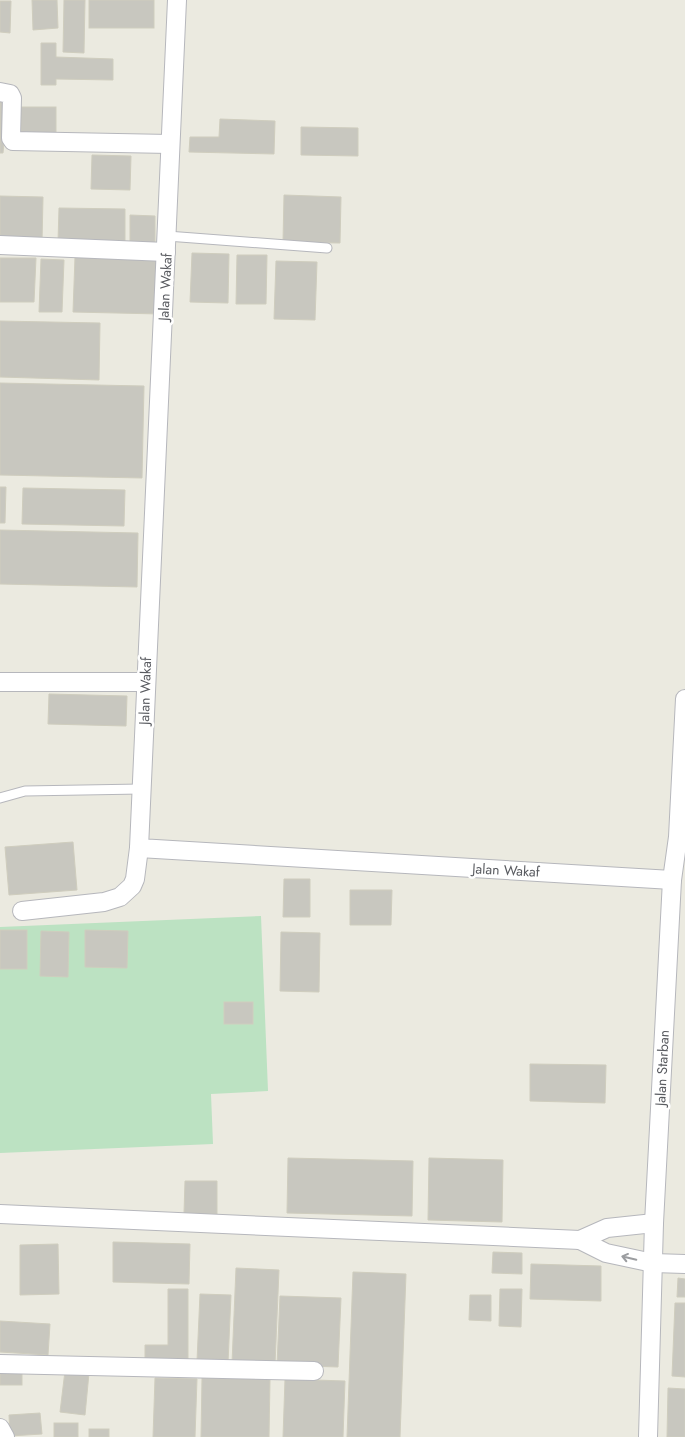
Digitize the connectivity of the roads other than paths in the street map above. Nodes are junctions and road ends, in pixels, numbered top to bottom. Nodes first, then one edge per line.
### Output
1 (177, 0) edge
2 (0, 92) edge
3 (170, 144) junction
4 (167, 244) junction
5 (0, 245) edge
6 (327, 248) dead end
7 (0, 682) edge
8 (145, 682) junction
9 (685, 699) edge
10 (141, 789) junction
11 (0, 798) edge
12 (681, 837) edge
13 (138, 848) junction
14 (672, 880) junction
15 (22, 910) dead end
16 (0, 1214) edge
17 (654, 1223) junction
18 (580, 1240) junction
19 (653, 1263) junction
20 (685, 1264) edge
21 (0, 1364) edge
22 (314, 1371) dead end
23 (0, 1428) edge
24 (5, 1437) edge
25 (648, 1437) edge

1 - 3 street, Jalan Wakaf
2 - 3 street
3 - 4 street, Jalan Wakaf
4 - 5 street
4 - 6 lane
4 - 8 street, Jalan Wakaf
7 - 8 street
8 - 10 street, Jalan Wakaf
9 - 12 street, Jalan Starban
10 - 11 lane
10 - 13 street, Jalan Wakaf
12 - 14 street, Jalan Starban
13 - 14 street, Jalan Wakaf
13 - 15 street
14 - 17 street, Jalan Starban
16 - 18 street
17 - 18 street
17 - 19 street, Jalan Starban
19 -> 18 street
19 - 20 street
19 - 25 street, Jalan Starban
21 - 22 street
23 - 24 street

